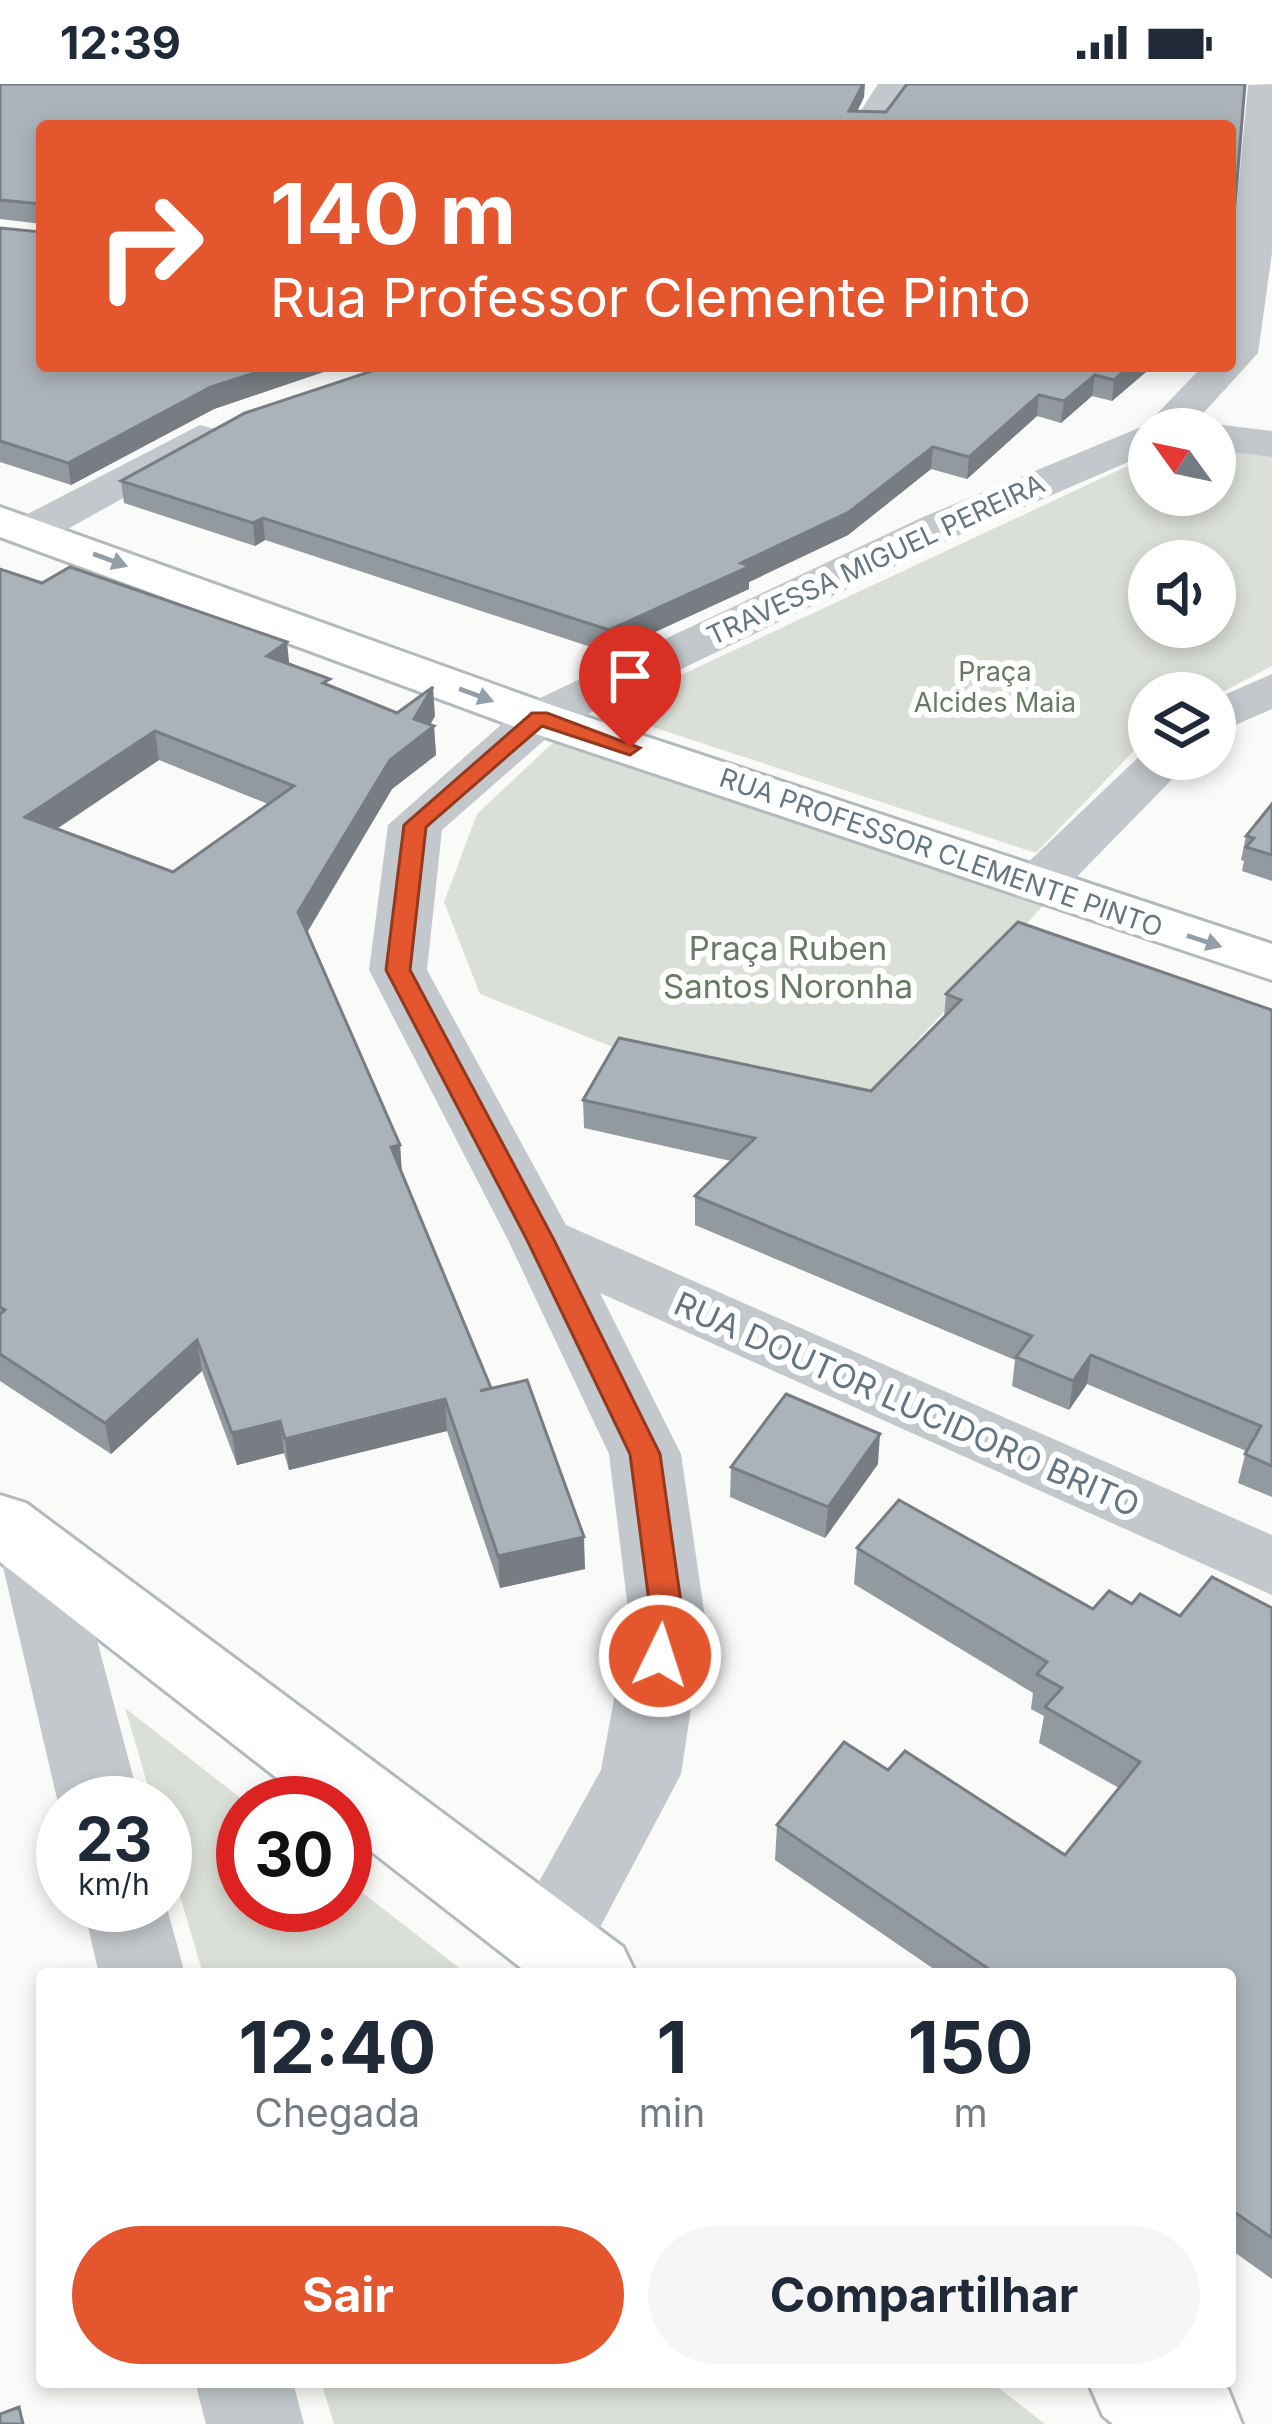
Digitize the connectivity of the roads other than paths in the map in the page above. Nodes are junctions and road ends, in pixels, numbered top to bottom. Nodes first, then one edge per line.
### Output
1 (895, 84) edge
2 (1239, 84) edge
3 (1269, 85) edge
4 (872, 120) edge
5 (1236, 355) edge
6 (1220, 372) edge
7 (1186, 408) edge
8 (230, 422) edge
9 (1236, 440) edge
10 (1272, 444) edge
11 (1128, 446) edge
12 (15, 526) edge
13 (1272, 689) edge
14 (1236, 707) edge
15 (539, 718) junction
16 (1144, 780) edge
17 (1037, 885) junction
18 (1272, 964) edge
19 (541, 1240) junction
20 (18, 1535) edge
21 (1272, 1567) edge
22 (91, 1776) edge
23 (132, 1932) edge
24 (571, 1958) edge
25 (141, 1968) edge
26 (246, 2388) edge
27 (1145, 2388) edge
28 (255, 2424) edge
29 (1193, 2424) edge

1 - 4 street
2 - 3 street
3 - 5 street
6 - 7 street
8 - 12 street
9 - 10 street
11 - 15 street, TRAVESSA MIGUEL PEREIRA
12 -> 15 street, RUA PROFESSOR CLEMENTE PINTO
13 - 14 street
15 - 17 street, RUA PROFESSOR CLEMENTE PINTO
15 - 19 street, TRAVESSA MIGUEL PEREIRA
16 - 17 street
17 -> 18 street, RUA PROFESSOR CLEMENTE PINTO
19 - 21 street, RUA DOUTOR LUCIDORO BRITO
19 - 24 street, TRAVESSA MIGUEL PEREIRA
20 - 22 street
20 - 24 street
23 - 25 street
26 - 28 street
27 - 29 street

